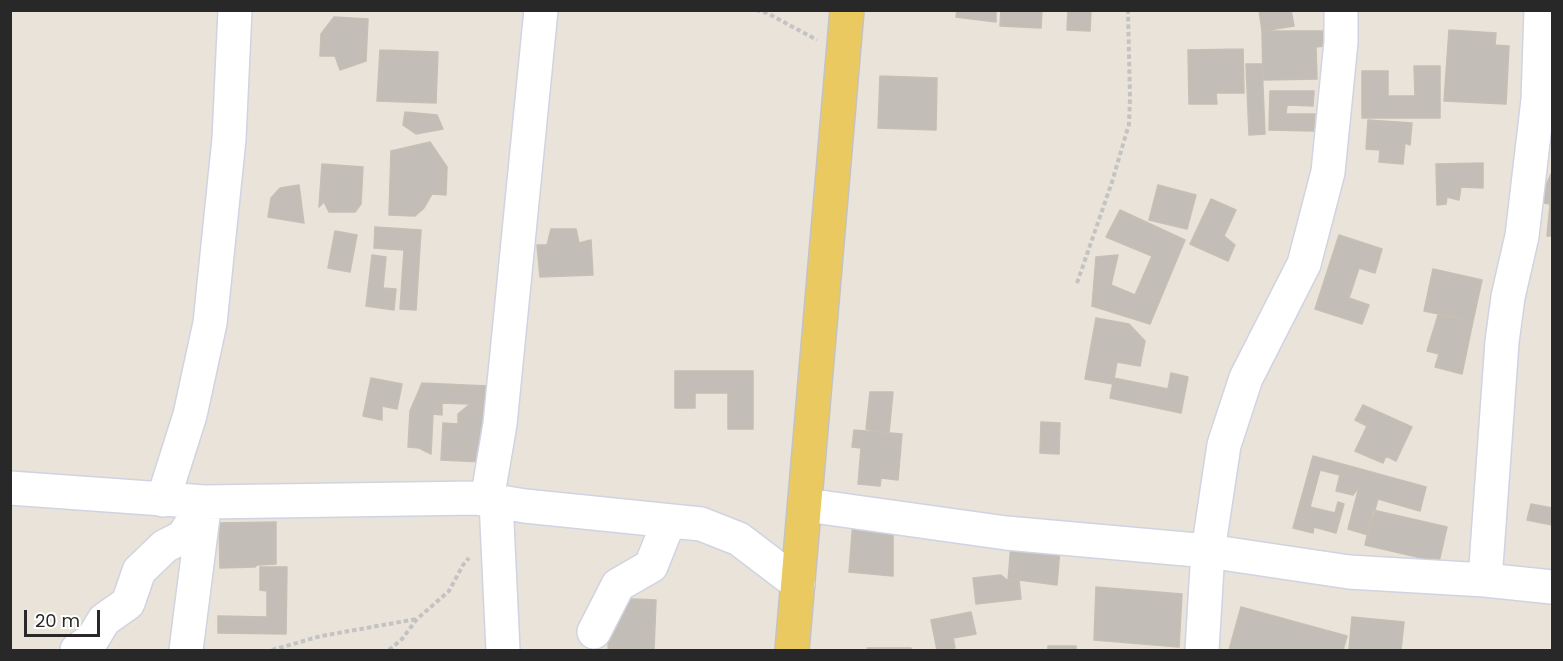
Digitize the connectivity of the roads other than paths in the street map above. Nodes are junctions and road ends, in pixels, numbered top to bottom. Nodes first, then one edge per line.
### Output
1 (235, 10) edge
2 (542, 10) edge
3 (847, 10) edge
4 (1341, 10) edge
5 (1541, 10) edge
6 (10, 488) edge
7 (163, 500) junction
8 (491, 501) junction
9 (205, 502) junction
10 (806, 505) junction
11 (669, 521) junction
12 (1208, 551) junction
13 (1485, 580) junction
14 (798, 584) junction
15 (1552, 587) edge
16 (594, 632) dead end
17 (77, 651) edge
18 (186, 651) edge
19 (503, 651) edge
20 (792, 651) edge
21 (1202, 651) edge

1 - 7 street
2 - 8 street
3 - 10 main road
4 - 12 street
5 - 13 street
6 - 7 street
7 - 9 street
8 - 9 street
8 - 11 street
8 - 19 street
9 - 17 street
9 - 18 street
10 - 12 street
10 - 14 main road
11 - 14 street
11 - 16 street
12 - 13 street
12 - 21 street
13 - 15 street
14 - 20 main road

